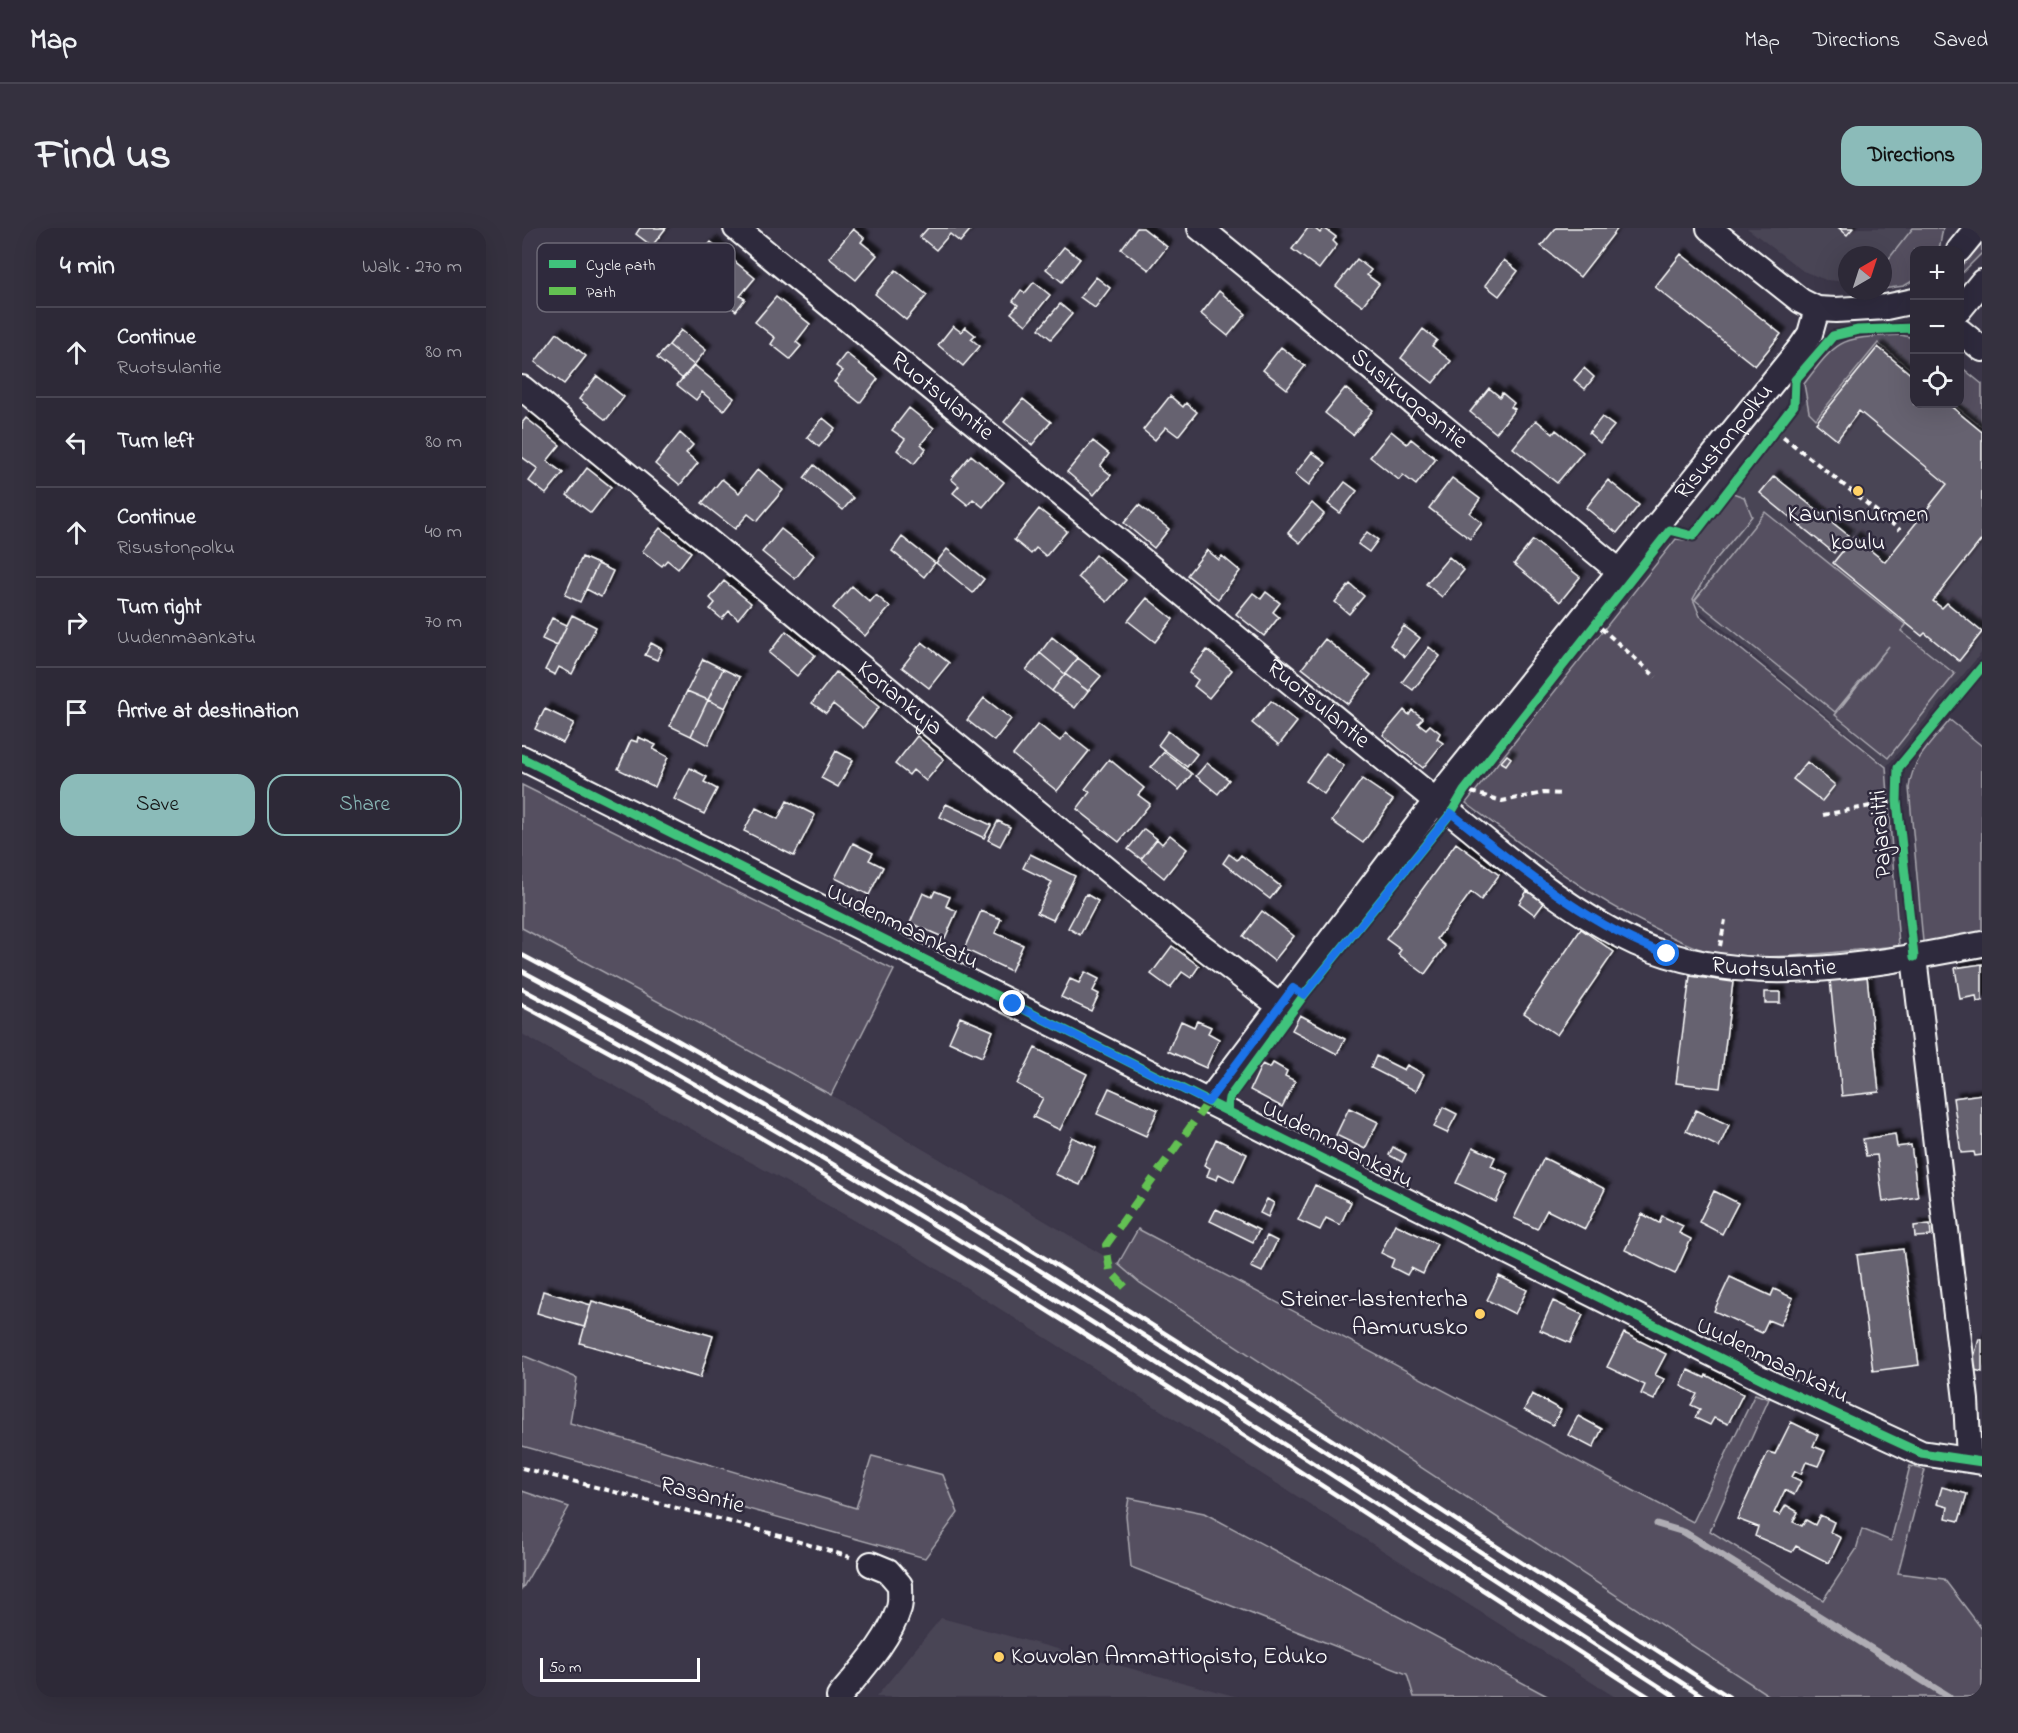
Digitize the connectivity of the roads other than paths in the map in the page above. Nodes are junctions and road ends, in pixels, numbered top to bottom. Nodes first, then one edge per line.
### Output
1 (736, 228) edge
2 (1200, 228) edge
3 (1709, 228) edge
4 (1977, 228) edge
5 (1962, 246) edge
6 (1982, 282) edge
7 (1910, 302) edge
8 (1964, 303) edge
9 (1817, 309) junction
10 (1964, 335) edge
11 (1982, 349) edge
12 (522, 388) edge
13 (1618, 571) junction
14 (522, 758) edge
15 (1443, 807) junction
16 (1982, 944) edge
17 (1914, 957) junction
18 (1280, 1006) junction
19 (1208, 1102) junction
20 (1975, 1461) edge
21 (871, 1564) road end
22 (839, 1697) edge

1 - 15 street, Ruotsulantie
2 - 13 street, Susikuopantie
3 - 9 street
4 - 5 street
6 - 8 street
7 - 9 street
9 - 13 street, Risustonpolku
10 - 11 street
12 - 18 street, Koriankuja
13 - 15 street, Risustonpolku
14 - 19 street, Uudenmaankatu
15 - 17 street, Ruotsulantie
15 - 18 street, Risustonpolku
16 - 17 street, Ruotsulantie
17 - 20 street
18 - 19 street, Risustonpolku
19 - 20 street, Uudenmaankatu
21 - 22 street

